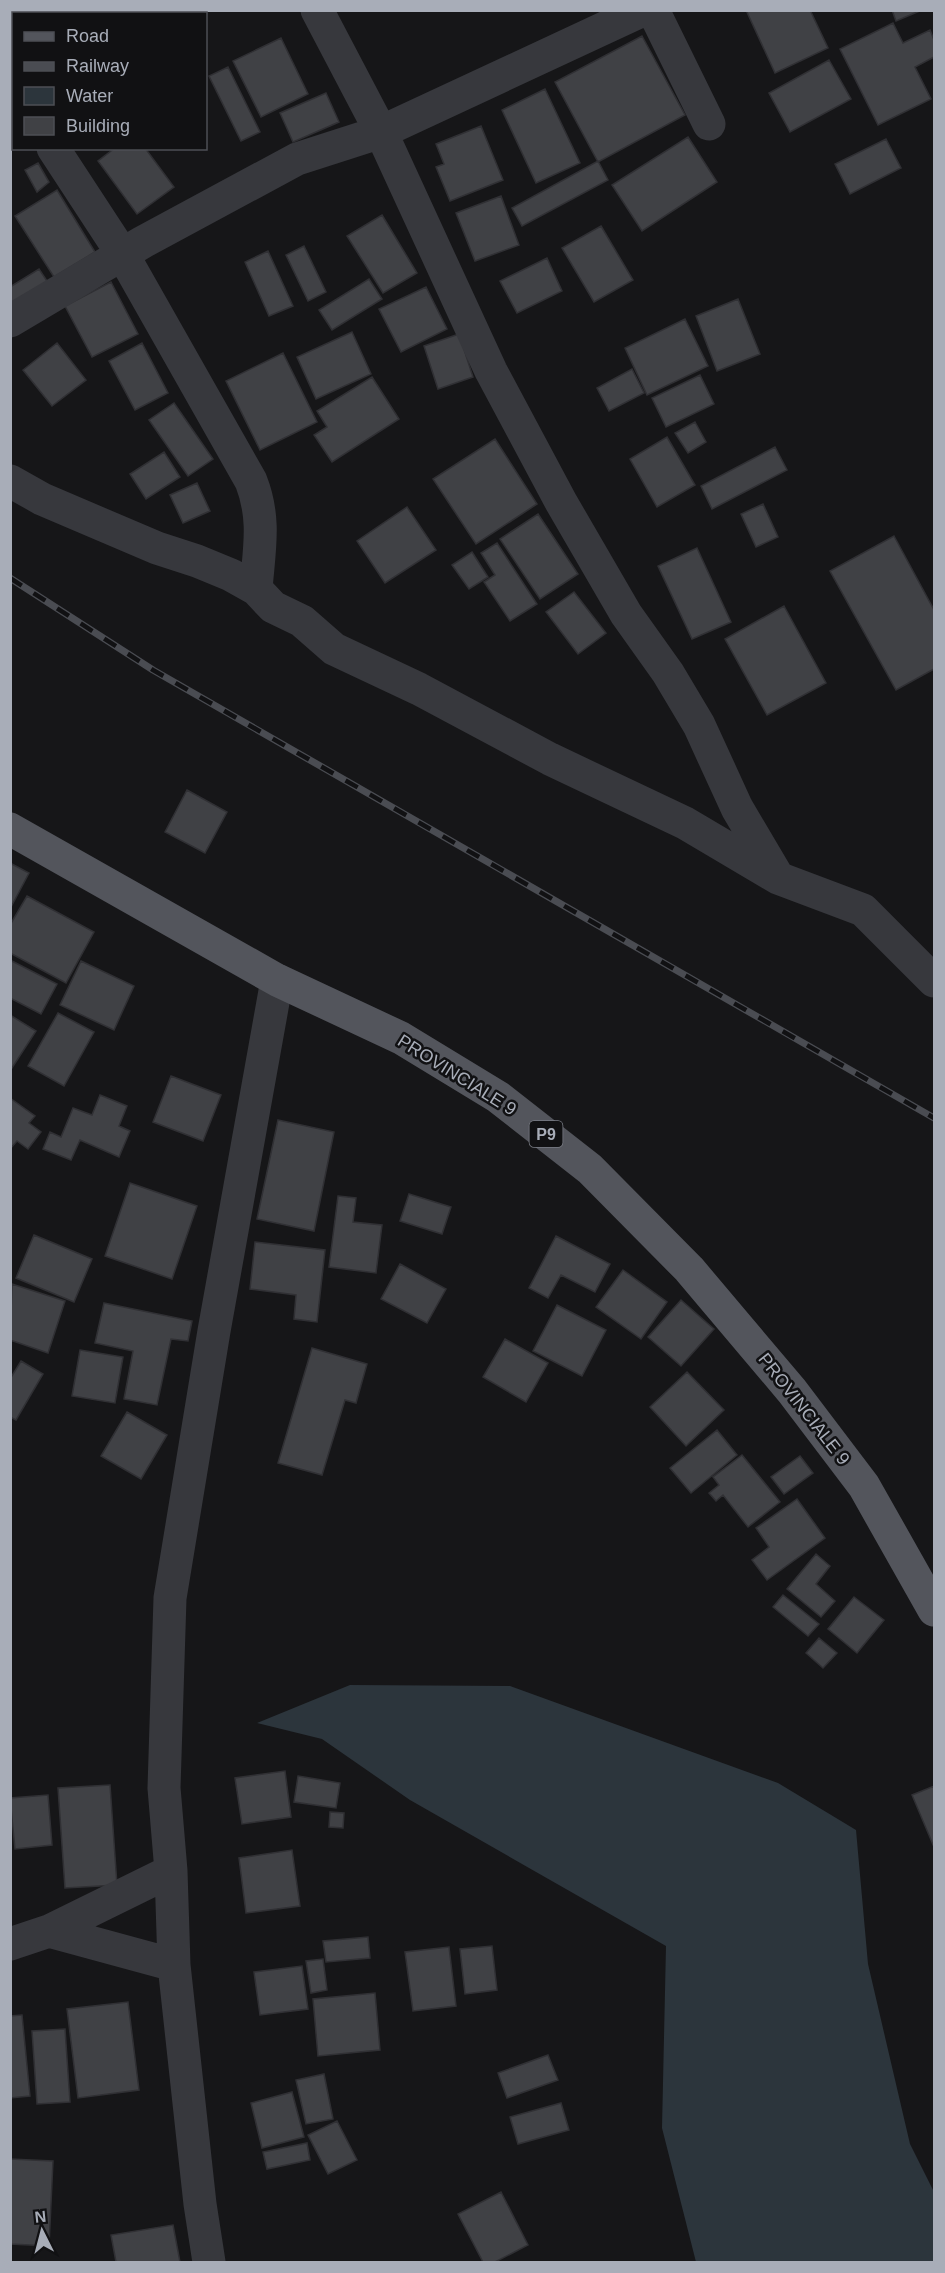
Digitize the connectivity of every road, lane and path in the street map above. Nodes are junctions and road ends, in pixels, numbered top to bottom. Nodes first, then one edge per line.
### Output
1 (317, 10) edge
2 (644, 10) edge
3 (653, 10) edge
4 (710, 124) dead end
5 (381, 132) junction
6 (54, 150) edge
7 (123, 255) junction
8 (10, 321) edge
9 (10, 482) edge
10 (256, 589) junction
11 (10, 829) edge
12 (778, 878) junction
13 (277, 980) junction
14 (934, 981) edge
15 (934, 1610) edge
16 (171, 1871) junction
17 (49, 1931) junction
18 (10, 1944) edge
19 (174, 1965) junction
20 (209, 2262) edge

1 - 5 street
2 - 5 street
3 - 4 street
5 - 7 street
5 - 12 street
6 - 7 street
7 - 8 street
7 - 10 street
9 - 10 street
10 - 12 street
11 - 13 main road, PROVINCIALE 9 / P9
12 - 14 street
13 - 15 main road, PROVINCIALE 9 / P9
13 - 16 street
16 - 17 street
16 - 19 street
17 - 18 street
17 - 19 street
19 - 20 street

